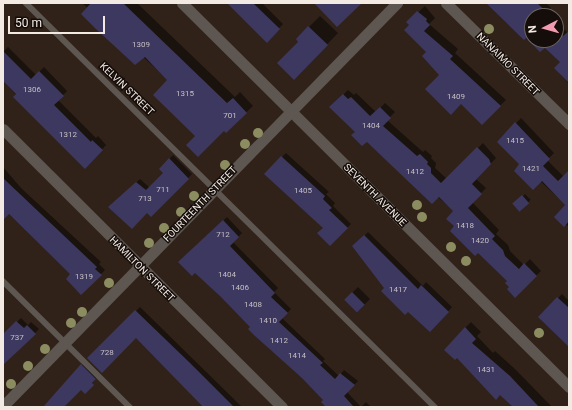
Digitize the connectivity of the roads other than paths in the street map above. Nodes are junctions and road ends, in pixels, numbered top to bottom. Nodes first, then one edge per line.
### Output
1 (26, 3) edge
2 (182, 3) edge
3 (397, 3) edge
4 (446, 3) edge
5 (291, 112) junction
6 (569, 124) edge
7 (3, 129) edge
8 (216, 189) junction
9 (140, 266) junction
10 (3, 281) edge
11 (65, 343) junction
12 (569, 387) edge
13 (3, 406) edge
14 (130, 407) edge
15 (282, 407) edge
16 (435, 407) edge

1 - 8 lane, KELVIN STREET
2 - 5 street, SEVENTH AVENUE
3 - 5 street, FOURTEENTH STREET
4 - 6 street, NANAIMO STREET
5 - 8 street, FOURTEENTH STREET
5 - 12 street, SEVENTH AVENUE
7 - 9 street, HAMILTON STREET
8 - 9 street, FOURTEENTH STREET
8 - 16 lane, KELVIN STREET
9 - 11 street, FOURTEENTH STREET
9 - 15 street, HAMILTON STREET
10 - 11 lane
11 - 13 street, FOURTEENTH STREET
11 - 14 lane

